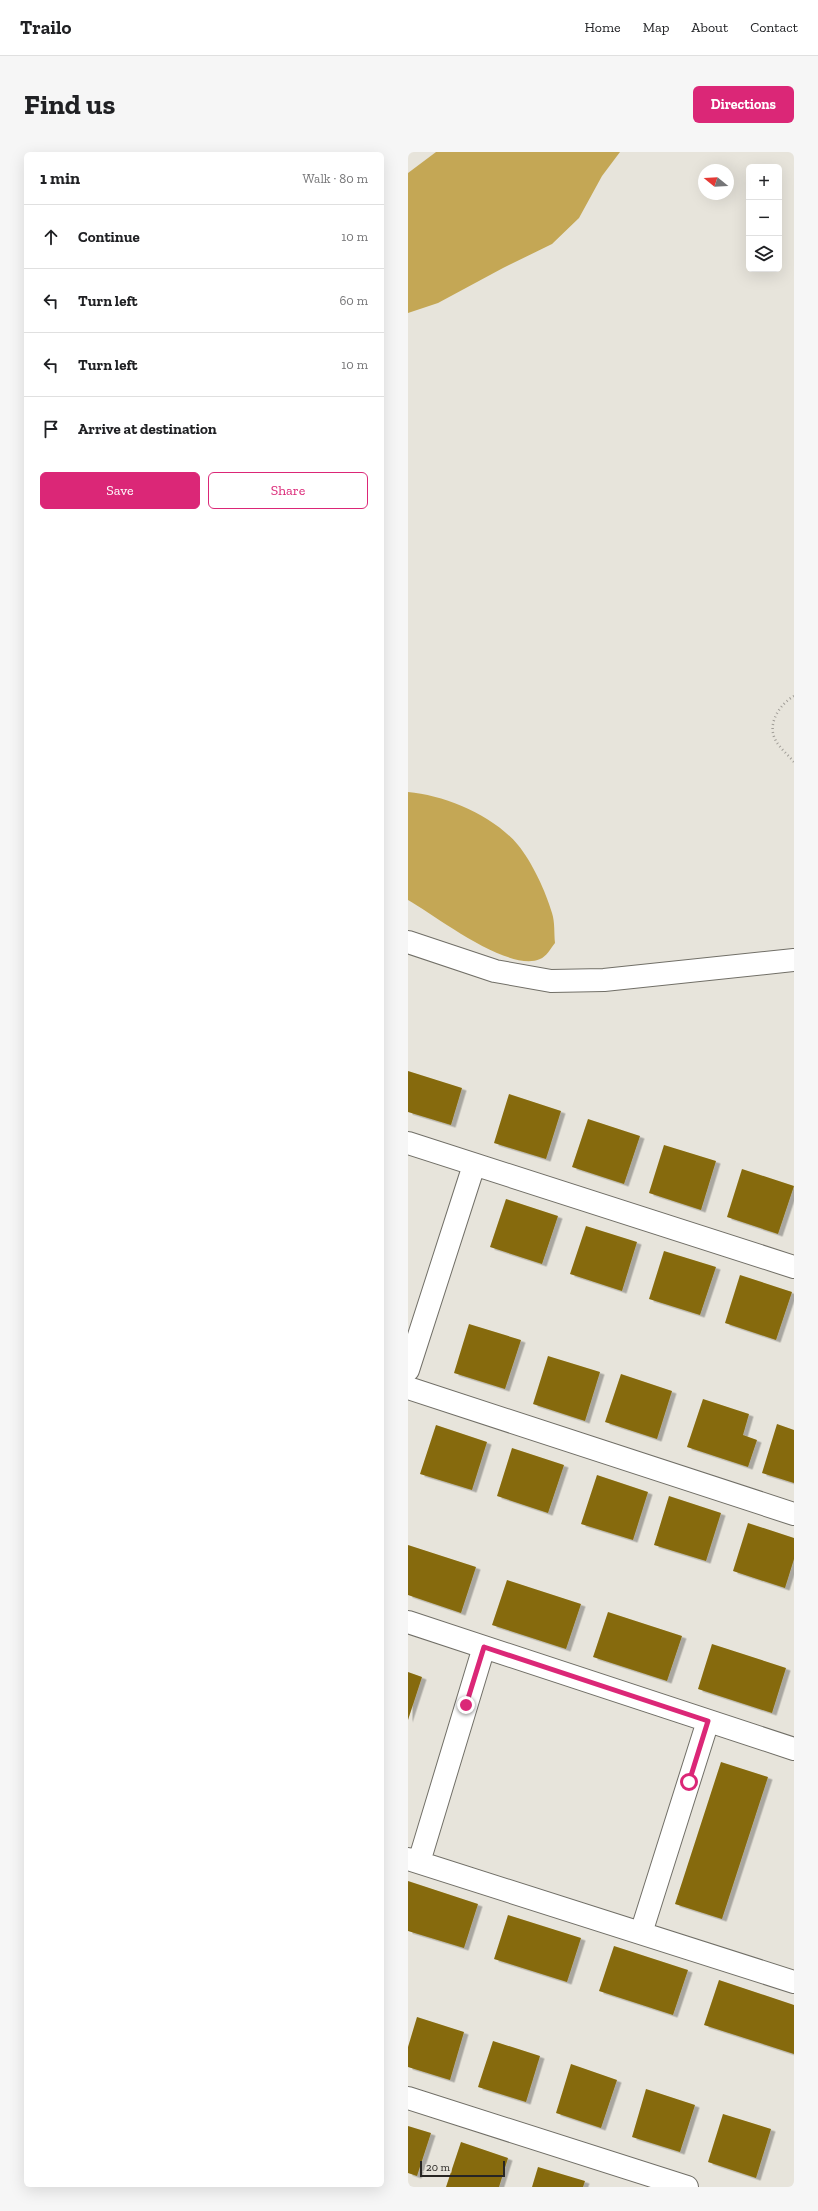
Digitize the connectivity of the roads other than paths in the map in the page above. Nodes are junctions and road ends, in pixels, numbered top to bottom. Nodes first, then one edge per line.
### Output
1 (408, 942) edge
2 (794, 960) edge
3 (408, 1143) edge
4 (474, 1165) junction
5 (794, 1267) edge
6 (408, 1370) edge
7 (408, 1388) edge
8 (794, 1514) edge
9 (408, 1622) edge
10 (484, 1647) junction
11 (708, 1721) junction
12 (794, 1749) edge
13 (413, 1861) edge
14 (641, 1933) junction
15 (794, 1982) edge
16 (408, 2098) edge
17 (687, 2187) edge

1 - 2 street
3 - 4 street
4 - 5 street
4 - 6 street
7 - 8 street
9 - 10 street
10 - 11 street
10 - 13 street
11 - 12 street
11 - 14 street
13 - 14 street
14 - 15 street
16 - 17 street

